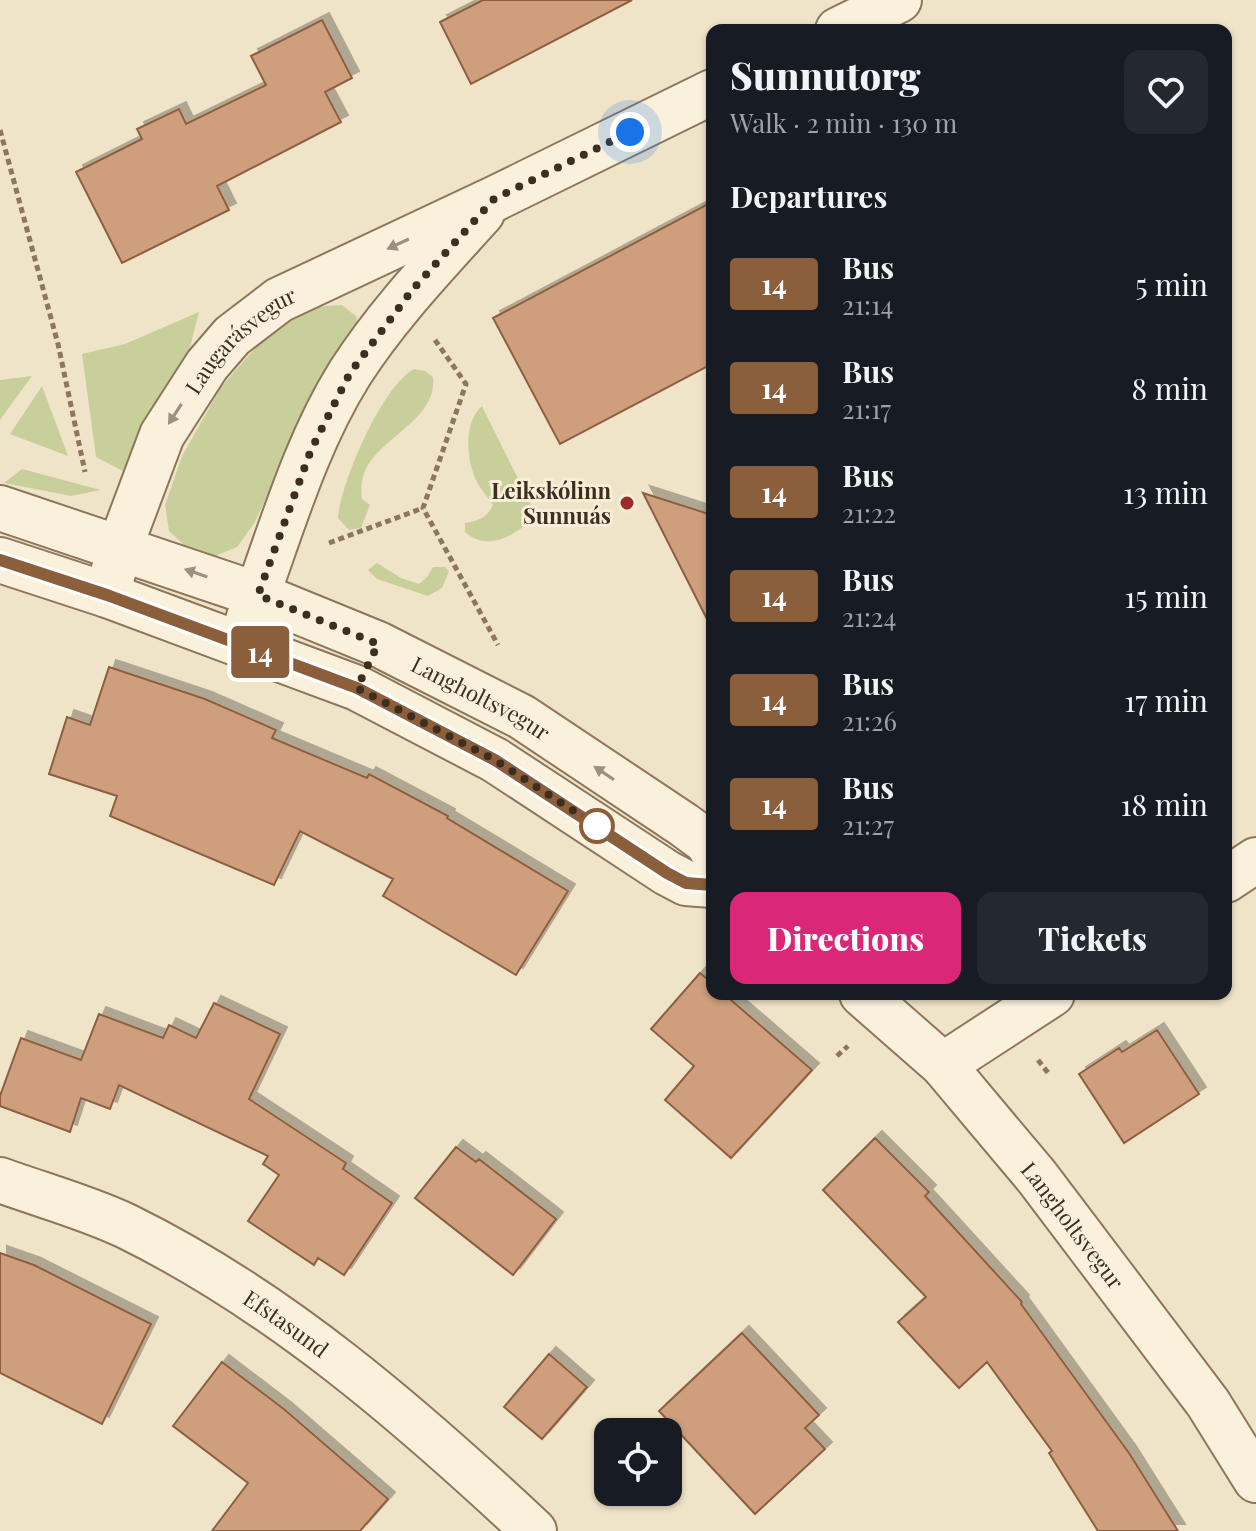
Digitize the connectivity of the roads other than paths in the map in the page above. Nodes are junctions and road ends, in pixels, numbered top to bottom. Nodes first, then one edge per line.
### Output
1 (899, 0) edge
2 (850, 24) edge
3 (706, 95) edge
4 (494, 199) junction
5 (0, 508) edge
6 (120, 547) junction
7 (0, 560) edge
8 (107, 595) junction
9 (258, 595) junction
10 (239, 644) junction
11 (378, 644) junction
12 (357, 688) junction
13 (522, 717) junction
14 (495, 760) junction
15 (658, 808) junction
16 (706, 841) edge
17 (631, 850) junction
18 (1256, 860) edge
19 (1232, 876) edge
20 (706, 885) edge
21 (869, 1000) edge
22 (1043, 1000) edge
23 (943, 1065) junction
24 (0, 1180) edge
25 (1256, 1480) edge
26 (534, 1531) edge

1 - 2 street
3 - 4 street, Laugarásvegur
4 -> 6 street, Laugarásvegur
4 - 9 street, Laugarásvegur
5 - 6 street, Langholtsvegur
6 - 8 street, Laugarásvegur
9 -> 6 street, Langholtsvegur
7 - 8 street, Langholtsvegur
8 - 10 street, Langholtsvegur
9 - 10 street, Laugarásvegur
9 - 11 street, Langholtsvegur
10 - 12 street, Langholtsvegur
11 - 12 street
11 - 13 street, Langholtsvegur
12 - 14 street, Langholtsvegur
13 - 14 street
15 -> 13 street, Langholtsvegur
14 - 17 street, Langholtsvegur
15 - 16 street, Langholtsvegur
15 - 17 street
17 - 20 street, Langholtsvegur
18 - 19 street
21 - 23 street, Langholtsvegur
22 - 23 street
23 - 25 street, Langholtsvegur
24 - 26 street, Efstasund

